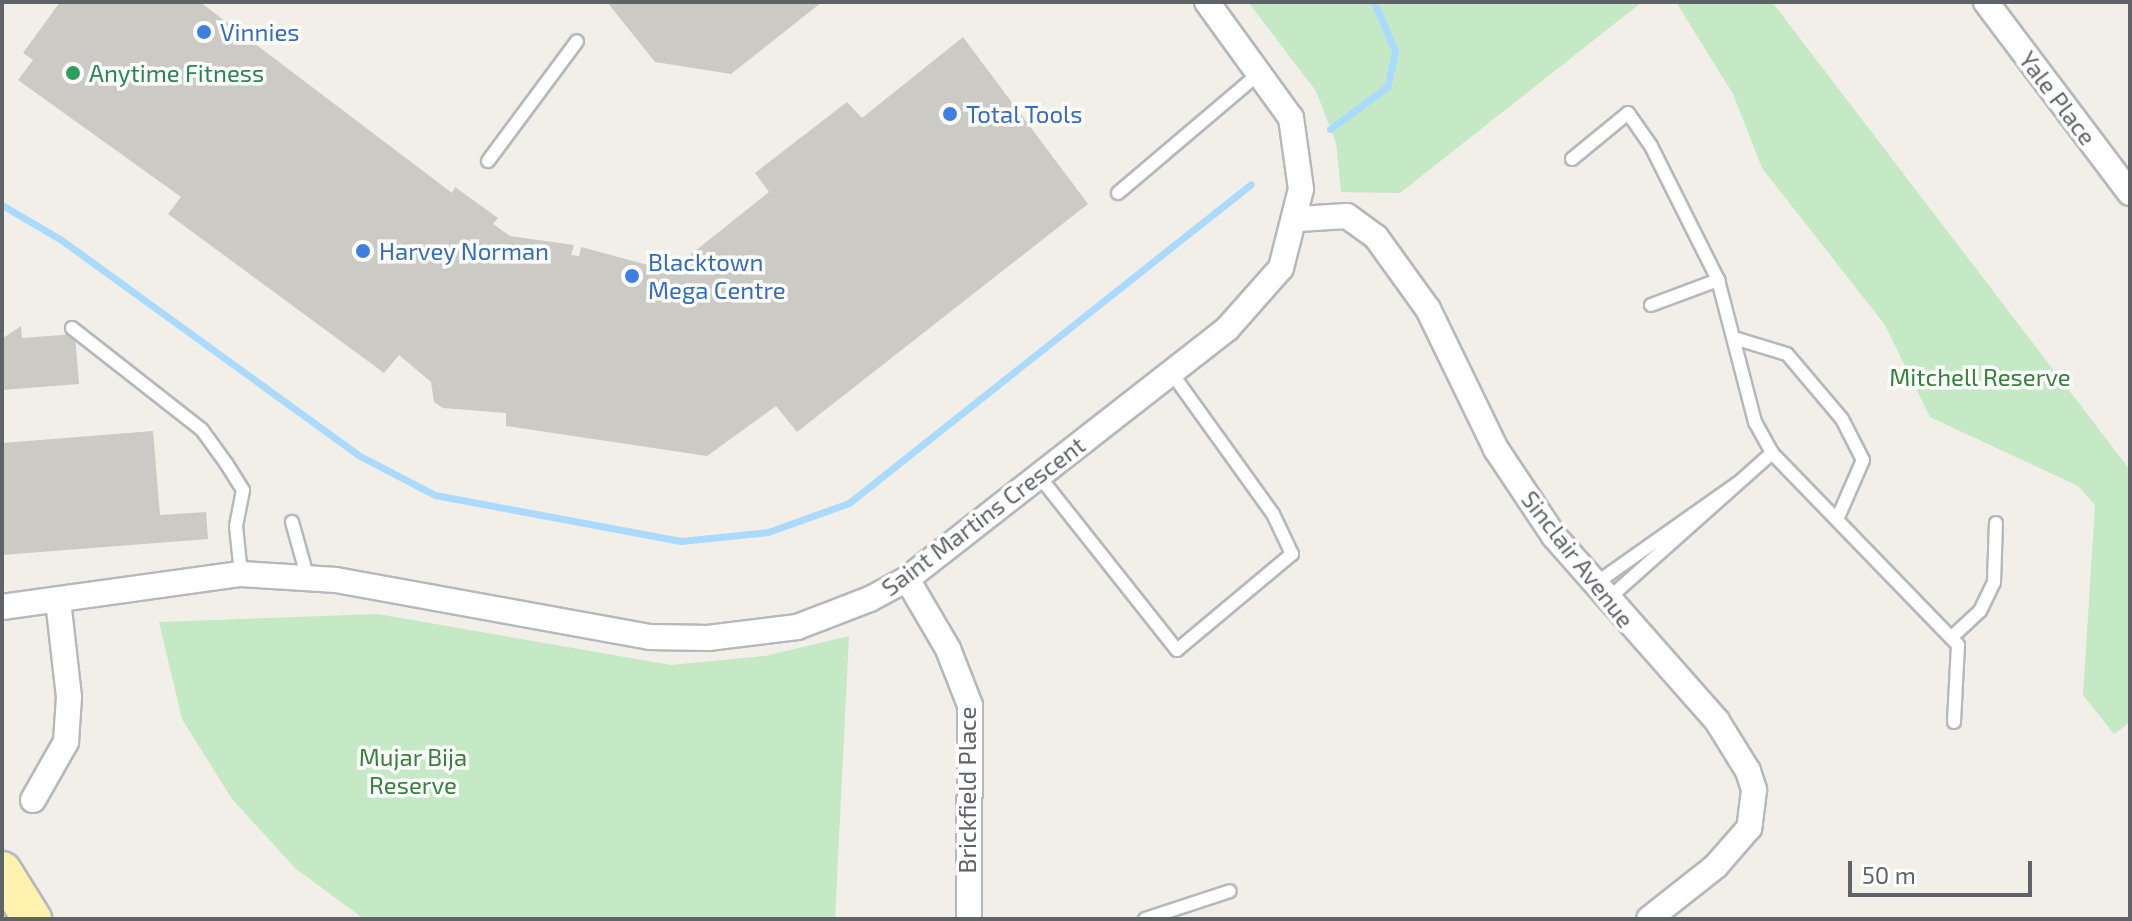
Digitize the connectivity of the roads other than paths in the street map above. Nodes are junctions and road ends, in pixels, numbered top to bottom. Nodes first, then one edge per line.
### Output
1 (1207, 2) edge
2 (1986, 2) edge
3 (577, 41) dead end
4 (1262, 71) junction
5 (1572, 159) dead end
6 (488, 161) dead end
7 (1118, 193) dead end
8 (2130, 193) edge
9 (1298, 219) junction
10 (1718, 280) junction
11 (1651, 305) dead end
12 (72, 328) dead end
13 (1734, 338) junction
14 (1171, 372) junction
15 (1772, 453) junction
16 (1039, 476) junction
17 (1736, 484) junction
18 (1839, 515) junction
19 (292, 522) dead end
20 (1996, 523) dead end
21 (241, 574) junction
22 (308, 579) junction
23 (907, 579) junction
24 (1599, 594) junction
25 (58, 600) junction
26 (2, 607) edge
27 (1953, 636) junction
28 (1954, 722) dead end
29 (33, 800) dead end
30 (2, 871) edge
31 (1230, 891) dead end
32 (32, 919) edge
33 (969, 919) edge
34 (1145, 919) edge
35 (1649, 919) edge

1 - 4 street, Saint Martins Crescent
2 - 8 street, Yale Place
3 - 6 lane
4 - 7 lane
4 - 9 street, Saint Martins Crescent
5 - 10 lane
9 - 14 street, Saint Martins Crescent
9 - 24 street, Sinclair Avenue
10 - 11 lane
10 - 13 lane
12 - 21 lane
13 - 15 lane
13 - 18 lane
14 - 16 street, Saint Martins Crescent
14 - 16 lane
15 - 17 lane
15 - 18 lane
16 - 23 street, Saint Martins Crescent
17 - 24 lane
17 - 24 lane
18 - 27 lane
19 - 22 lane
20 - 27 lane
21 - 22 street, Saint Martins Crescent
21 - 25 street, Saint Martins Crescent
22 - 23 street, Saint Martins Crescent
23 - 33 street, Brickfield Place
24 - 35 street, Sinclair Avenue
25 - 26 street, Saint Martins Crescent
25 - 29 street
27 - 28 lane
30 - 32 main road
31 - 34 lane

